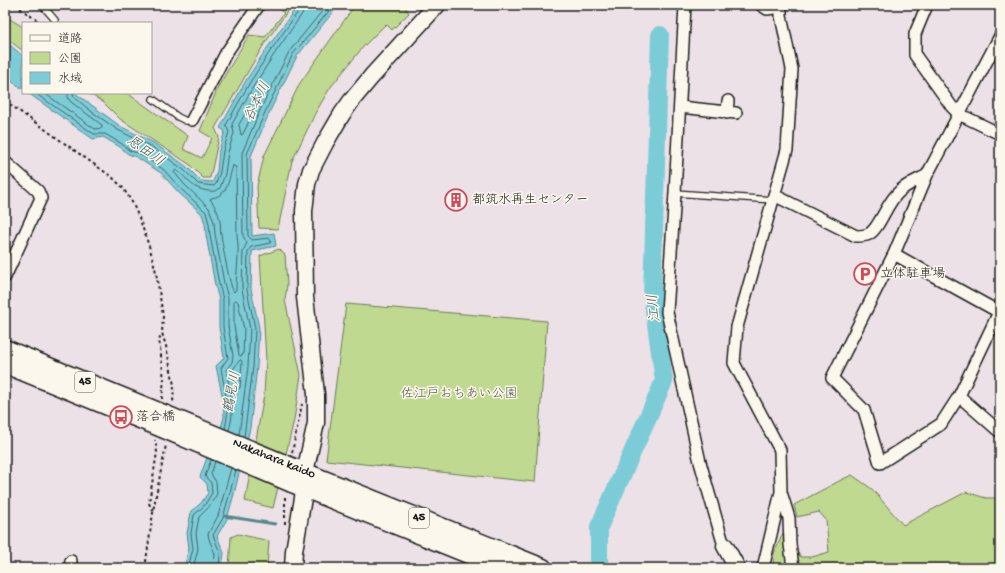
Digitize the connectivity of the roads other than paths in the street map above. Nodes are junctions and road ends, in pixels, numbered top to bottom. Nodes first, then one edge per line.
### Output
1 (42, 5) edge
2 (259, 5) edge
3 (437, 5) edge
4 (685, 5) edge
5 (761, 5) edge
6 (927, 5) edge
7 (782, 6) edge
8 (55, 20) dead end
9 (1000, 36) edge
10 (153, 99) dead end
11 (728, 101) dead end
12 (680, 107) junction
13 (959, 114) junction
14 (192, 120) joint
15 (1000, 134) edge
16 (6, 164) edge
17 (927, 175) junction
18 (675, 193) junction
19 (774, 198) junction
20 (894, 254) junction
21 (5, 277) edge
22 (999, 311) edge
23 (5, 349) edge
24 (5, 364) edge
25 (959, 396) junction
26 (164, 422) junction
27 (1000, 432) edge
28 (299, 478) junction
29 (781, 492) junction
30 (725, 546) joint
31 (293, 568) edge
32 (503, 568) edge
33 (543, 568) edge
34 (737, 568) edge
35 (763, 568) edge
36 (794, 568) edge

1 - 8 lane
2 - 14 street
3 - 28 street
4 - 12 street
5 - 7 street
6 - 13 street
7 - 19 street
9 - 13 street
10 - 14 lane
11 - 12 street
12 - 18 street
13 - 15 street
13 - 17 street
16 - 21 street
17 - 19 street
17 - 20 street
18 - 19 lane
18 - 30 street
19 - 29 street
20 - 22 street
20 - 25 street
22 - 25 street
23 - 26 main road, Nakahara kaido / 45
24 - 26 main road, Nakahara kaido / 45
25 - 27 street
26 - 28 main road, Nakahara kaido / 45, bridge
28 - 31 street
28 - 32 main road, Nakahara kaido / 45
28 - 33 main road, Nakahara kaido / 45
29 - 35 street
29 - 36 street
30 - 34 street

